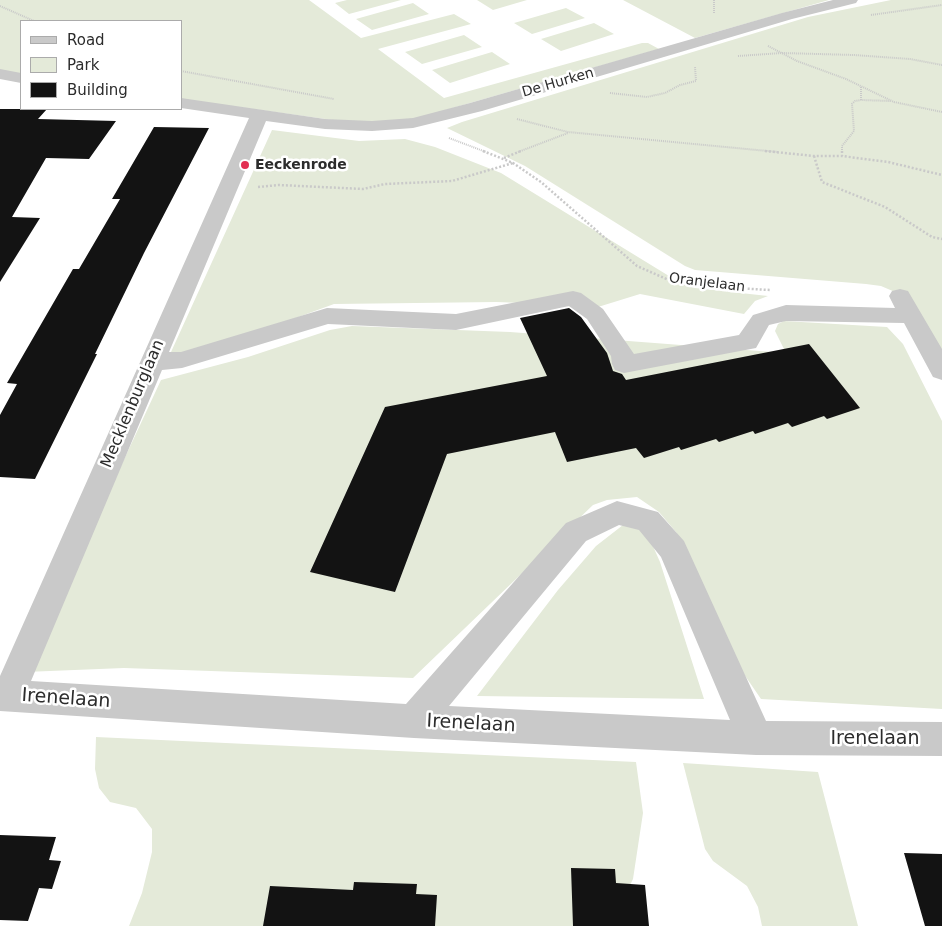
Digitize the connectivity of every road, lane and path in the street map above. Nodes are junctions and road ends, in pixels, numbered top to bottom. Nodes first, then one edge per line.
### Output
1 (851, 0) edge
2 (0, 6) edge
3 (32, 20) edge
4 (768, 46) dead end
5 (0, 74) edge
6 (20, 78) edge
7 (861, 87) junction
8 (861, 100) junction
9 (894, 102) junction
10 (182, 103) edge
11 (942, 112) edge
12 (260, 114) junction
13 (516, 119) dead end
14 (418, 122) junction
15 (568, 132) junction
16 (814, 156) junction
17 (842, 156) junction
18 (504, 158) junction
19 (514, 163) junction
20 (942, 175) edge
21 (228, 190) junction
22 (942, 239) edge
23 (779, 290) dead end
24 (152, 362) junction
25 (942, 372) edge
26 (4, 696) edge
27 (414, 721) junction
28 (756, 738) junction
29 (942, 739) edge

1 - 14 street, De Hurken
2 - 3 path
4 - 7 path
5 - 6 street
7 - 8 path
7 - 9 path
8 - 9 path
8 - 17 path
9 - 11 path
10 - 12 street
12 - 14 street, De Hurken
12 - 21 street, Mecklenburglaan
13 - 15 path
14 - 18 path, Oranjelaan
15 - 16 path
15 - 18 path
16 - 17 path
16 - 22 path
17 - 20 path
18 - 19 path, Oranjelaan
19 - 21 path
19 - 23 path, Oranjelaan
21 - 24 street, Mecklenburglaan
24 - 25 street
24 - 26 street, Mecklenburglaan
26 - 27 street, Irenelaan
27 - 28 street, Irenelaan
27 - 28 street
28 - 29 street, Irenelaan

